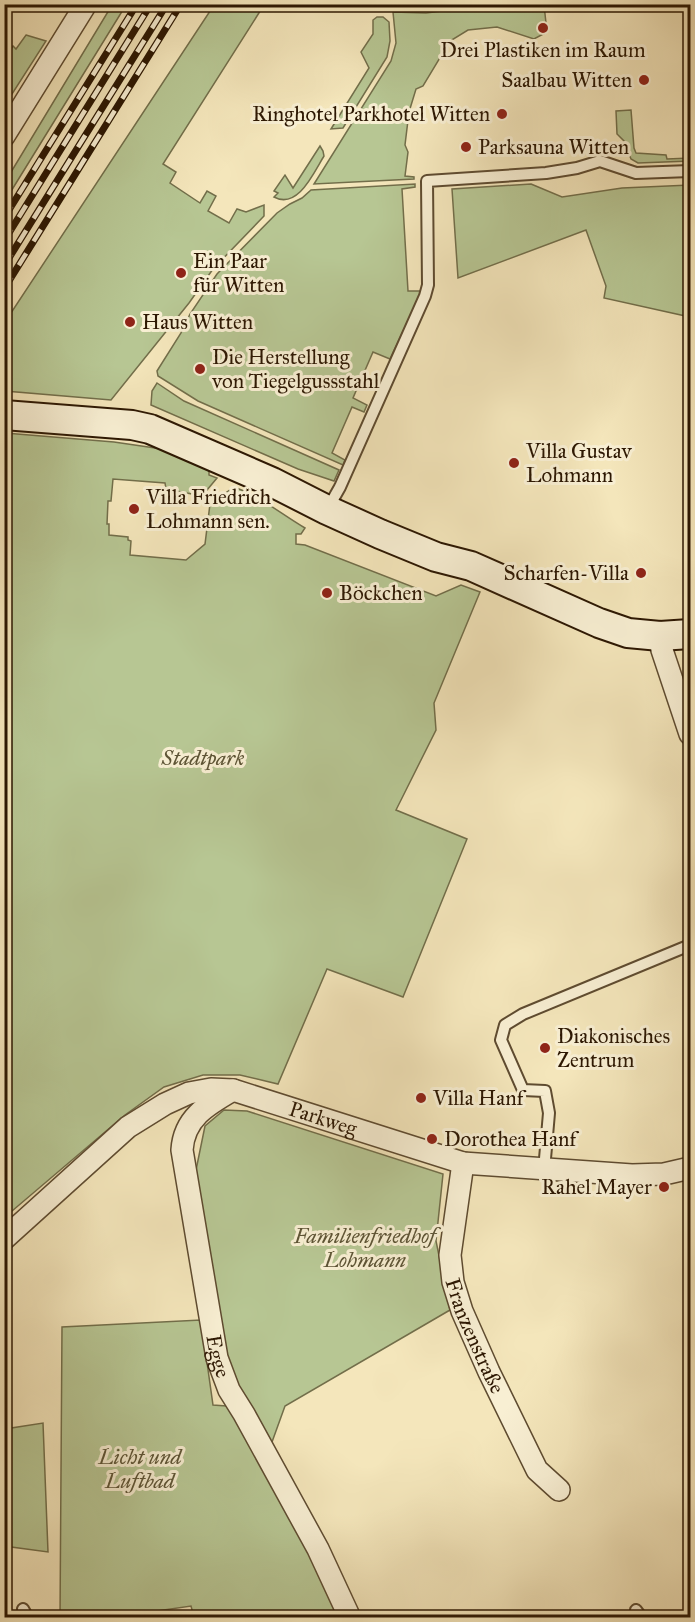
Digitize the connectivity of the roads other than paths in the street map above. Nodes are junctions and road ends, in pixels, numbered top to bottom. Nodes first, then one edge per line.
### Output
1 (78, 7) edge
2 (4, 136) edge
3 (690, 171) edge
4 (4, 415) edge
5 (327, 510) junction
6 (690, 634) edge
7 (660, 636) junction
8 (690, 734) edge
9 (690, 945) edge
10 (233, 1090) junction
11 (463, 1163) junction
12 (690, 1168) edge
13 (544, 1170) junction
14 (4, 1239) edge
15 (559, 1490) dead end
16 (350, 1617) edge

1 - 2 street
3 - 5 lane
4 - 5 main road
5 - 7 main road
6 - 7 main road
7 - 8 street
9 - 13 lane
10 - 11 street, Parkweg
10 - 14 street, Parkweg
10 - 16 street, Egge
11 - 13 street, Parkweg
11 - 15 street, Franzenstraße
12 - 13 street, Parkweg

